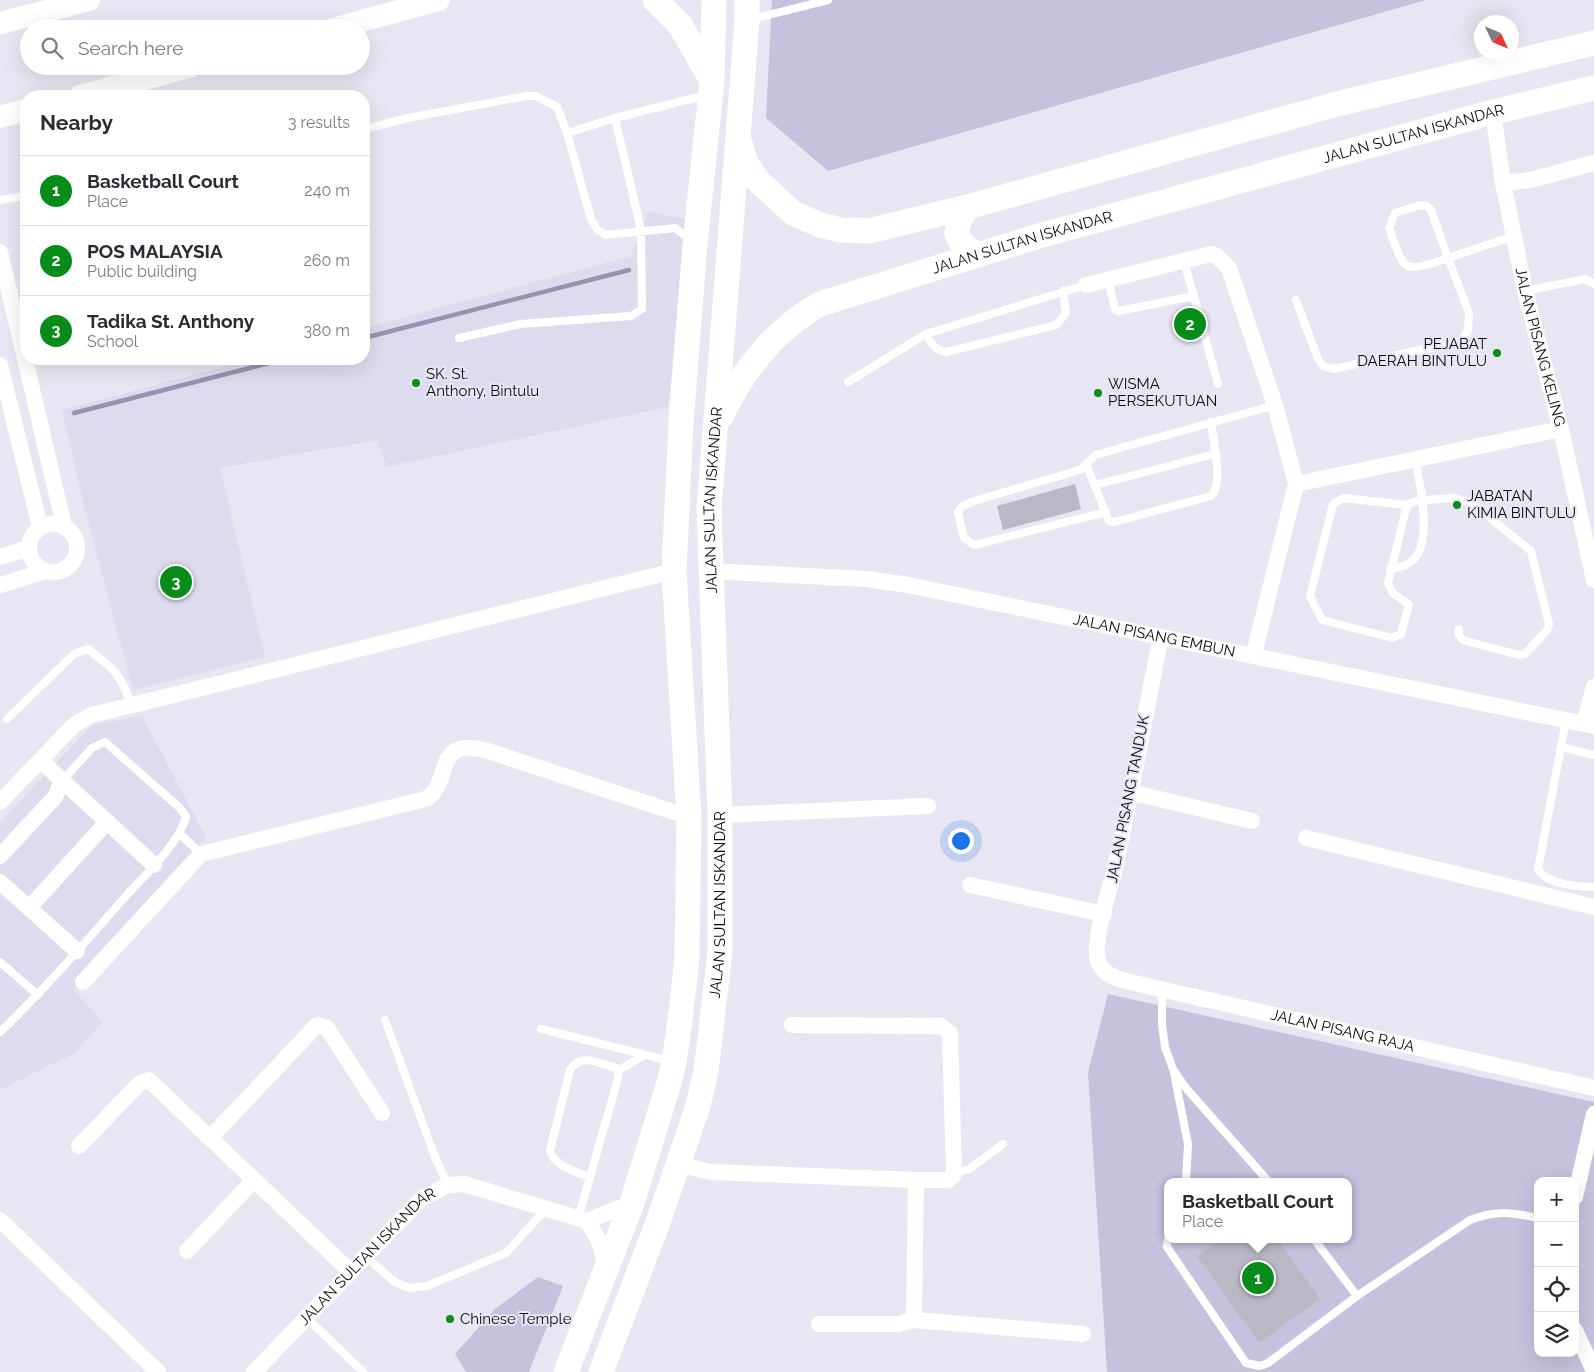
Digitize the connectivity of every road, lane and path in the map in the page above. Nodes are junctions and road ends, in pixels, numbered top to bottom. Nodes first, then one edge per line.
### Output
1 (89, 0) edge
2 (439, 0) edge
3 (655, 0) edge
4 (714, 0) edge
5 (828, 0) edge
6 (747, 10) edge
7 (365, 20) edge
8 (0, 23) edge
9 (1594, 43) edge
10 (159, 75) edge
11 (711, 88) junction
12 (1594, 88) edge
13 (105, 90) edge
14 (20, 112) edge
15 (1492, 112) junction
16 (0, 117) edge
17 (615, 118) junction
18 (20, 121) edge
19 (0, 126) edge
20 (370, 128) edge
21 (567, 133) junction
22 (737, 133) junction
23 (1594, 163) edge
24 (1503, 182) junction
25 (20, 197) edge
26 (0, 200) edge
27 (968, 207) junction
28 (641, 230) junction
29 (1514, 236) junction
30 (695, 244) junction
31 (0, 252) edge
32 (979, 255) junction
33 (1448, 258) junction
34 (1184, 261) junction
35 (1108, 279) junction
36 (1592, 280) edge
37 (1086, 285) joint
38 (1063, 291) junction
39 (1525, 291) junction
40 (1194, 296) junction
41 (1296, 300) dead end
42 (926, 334) junction
43 (20, 338) edge
44 (459, 338) dead end
45 (0, 365) edge
46 (26, 365) edge
47 (848, 382) dead end
48 (1218, 384) dead end
49 (1275, 404) junction
50 (1211, 422) junction
51 (715, 428) junction
52 (1561, 429) junction
53 (1215, 454) junction
54 (1416, 459) junction
55 (1086, 464) junction
56 (1296, 484) junction
57 (1095, 485) junction
58 (1424, 500) junction
59 (1407, 505) junction
60 (1106, 512) junction
61 (64, 526) junction
62 (40, 527) junction
63 (29, 548) junction
64 (0, 557) edge
65 (1390, 569) junction
66 (46, 571) junction
67 (674, 571) junction
68 (710, 571) junction
69 (1594, 580) edge
70 (0, 585) edge
71 (1458, 629) dead end
72 (1161, 637) junction
73 (1254, 654) junction
74 (1594, 687) edge
75 (131, 706) junction
76 (7, 719) dead end
77 (1566, 720) junction
78 (1589, 724) edge
79 (1562, 748) junction
80 (1594, 754) edge
81 (40, 760) junction
82 (62, 781) junction
83 (1130, 792) junction
84 (0, 802) edge
85 (928, 806) dead end
86 (720, 816) junction
87 (689, 817) junction
88 (1252, 821) dead end
89 (107, 822) junction
90 (179, 833) junction
91 (1306, 838) dead end
92 (201, 854) junction
93 (0, 856) edge
94 (154, 865) junction
95 (0, 882) edge
96 (970, 885) dead end
97 (1594, 887) edge
98 (1594, 907) edge
99 (29, 908) junction
100 (1104, 914) junction
101 (77, 951) junction
102 (1098, 961) joint
103 (0, 962) edge
104 (83, 982) dead end
105 (1162, 989) junction
106 (38, 995) junction
107 (385, 1020) dead end
108 (792, 1026) dead end
109 (541, 1029) dead end
110 (0, 1032) edge
111 (643, 1056) junction
112 (674, 1062) junction
113 (1173, 1069) junction
114 (619, 1070) junction
115 (1594, 1088) edge
116 (382, 1113) dead end
117 (1594, 1114) edge
118 (210, 1138) junction
119 (1003, 1144) dead end
120 (79, 1146) dead end
121 (678, 1164) junction
122 (954, 1174) junction
123 (590, 1177) junction
124 (1186, 1178) edge
125 (1265, 1178) edge
126 (254, 1180) junction
127 (916, 1180) junction
128 (1579, 1180) edge
129 (448, 1185) junction
130 (632, 1203) junction
131 (545, 1210) junction
132 (1534, 1217) edge
133 (0, 1220) edge
134 (583, 1220) junction
135 (1168, 1243) edge
136 (1317, 1243) edge
137 (187, 1251) dead end
138 (366, 1256) junction
139 (351, 1272) junction
140 (604, 1277) junction
141 (1357, 1296) junction
142 (307, 1318) junction
143 (914, 1320) junction
144 (819, 1324) dead end
145 (1082, 1334) dead end
146 (1579, 1339) edge
147 (1594, 1371) edge
148 (158, 1372) edge
149 (254, 1372) edge
150 (363, 1372) edge
151 (566, 1372) edge
152 (601, 1372) edge

1 - 8 main road
2 - 7 main road
3 - 11 main road
4 - 11 main road, JALAN SULTAN ISKANDAR
5 - 6 lane
6 - 22 main road
9 - 27 main road
10 - 13 main road
11 - 17 lane
11 - 30 main road, JALAN SULTAN ISKANDAR
12 - 15 main road, JALAN SULTAN ISKANDAR
14 - 16 main road
15 - 24 street, JALAN PISANG KELING
15 - 32 main road, JALAN SULTAN ISKANDAR
17 - 21 lane
17 - 28 lane
18 - 19 street
20 - 21 lane
21 - 28 lane
22 - 27 main road
22 - 51 main road
23 - 24 street
24 - 29 street, JALAN PISANG KELING
25 - 26 lane
27 - 32 main road
28 - 30 lane
28 - 44 lane
29 - 33 lane
29 - 39 street, JALAN PISANG KELING
30 - 67 main road, JALAN SULTAN ISKANDAR
31 - 43 street
32 - 51 main road, JALAN SULTAN ISKANDAR
33 - 33 lane
33 - 41 lane
34 - 35 street
34 - 40 lane
34 - 49 street
35 - 37 street
35 - 40 lane
36 - 39 lane
37 - 38 lane
38 - 42 lane
38 - 42 lane
39 - 52 street, JALAN PISANG KELING
40 - 48 lane
42 - 47 lane
45 - 62 street
46 - 61 street
49 - 50 lane
49 - 56 street
50 - 53 lane
50 - 55 lane
51 - 68 main road, JALAN SULTAN ISKANDAR
52 - 54 street
52 - 69 street, JALAN PISANG KELING
53 - 57 lane
53 - 60 lane
54 - 56 street
54 - 58 lane
55 - 57 lane
55 - 60 lane
56 - 73 street
57 - 60 lane
58 - 59 lane
58 - 65 lane
58 - 71 lane
59 - 65 lane
59 - 65 lane
61 - 62 street
61 - 66 street
62 - 63 street
63 - 64 street
63 - 66 street
66 - 70 street
67 - 75 street
67 - 87 main road, JALAN SULTAN ISKANDAR
68 - 72 street, JALAN PISANG EMBUN
68 - 86 main road, JALAN SULTAN ISKANDAR
72 - 73 street, JALAN PISANG EMBUN
72 - 83 street, JALAN PISANG TANDUK
73 - 77 street, JALAN PISANG EMBUN
74 - 78 street
75 - 76 lane
75 - 81 street
77 - 78 street, JALAN PISANG EMBUN
77 - 79 lane
79 - 80 lane
79 - 97 lane
81 - 82 street
81 - 84 street
82 - 89 street
82 - 90 lane
82 - 93 street
83 - 88 street
83 - 100 street, JALAN PISANG TANDUK
85 - 86 street
86 - 121 main road, JALAN SULTAN ISKANDAR
87 - 92 street
87 - 112 main road, JALAN SULTAN ISKANDAR
89 - 94 street
89 - 99 street
90 - 92 lane
90 - 94 lane
91 - 98 street
92 - 104 street
94 - 101 lane
95 - 99 street
96 - 100 street
99 - 101 street
100 - 102 street, JALAN PISANG TANDUK
101 - 106 lane
102 - 105 street, JALAN PISANG RAJA
103 - 106 lane
105 - 113 lane
105 - 115 street, JALAN PISANG RAJA
106 - 110 lane
107 - 129 lane
108 - 122 street
109 - 111 lane
111 - 112 lane
111 - 114 lane
112 - 130 main road, JALAN SULTAN ISKANDAR
113 - 124 lane
113 - 125 lane
114 - 123 lane
114 - 123 lane
116 - 118 street
117 - 128 street
118 - 120 street
118 - 126 street
119 - 122 lane
121 - 127 street
121 - 152 main road, JALAN SULTAN ISKANDAR
122 - 127 street
123 - 134 lane
126 - 137 street
126 - 139 street
127 - 143 street
129 - 131 street, JALAN SULTAN ISKANDAR
129 - 138 street, JALAN SULTAN ISKANDAR
130 - 134 street
130 - 140 main road, JALAN SULTAN ISKANDAR
131 - 134 street, JALAN SULTAN ISKANDAR
131 - 138 lane
132 - 141 lane
133 - 148 street
134 - 140 street
135 - 141 lane
136 - 141 lane
138 - 139 street, JALAN SULTAN ISKANDAR
139 - 142 street, JALAN SULTAN ISKANDAR
140 - 151 main road, JALAN SULTAN ISKANDAR
142 - 149 street, JALAN SULTAN ISKANDAR
142 - 150 lane
143 - 144 street
143 - 145 street
146 - 147 street

